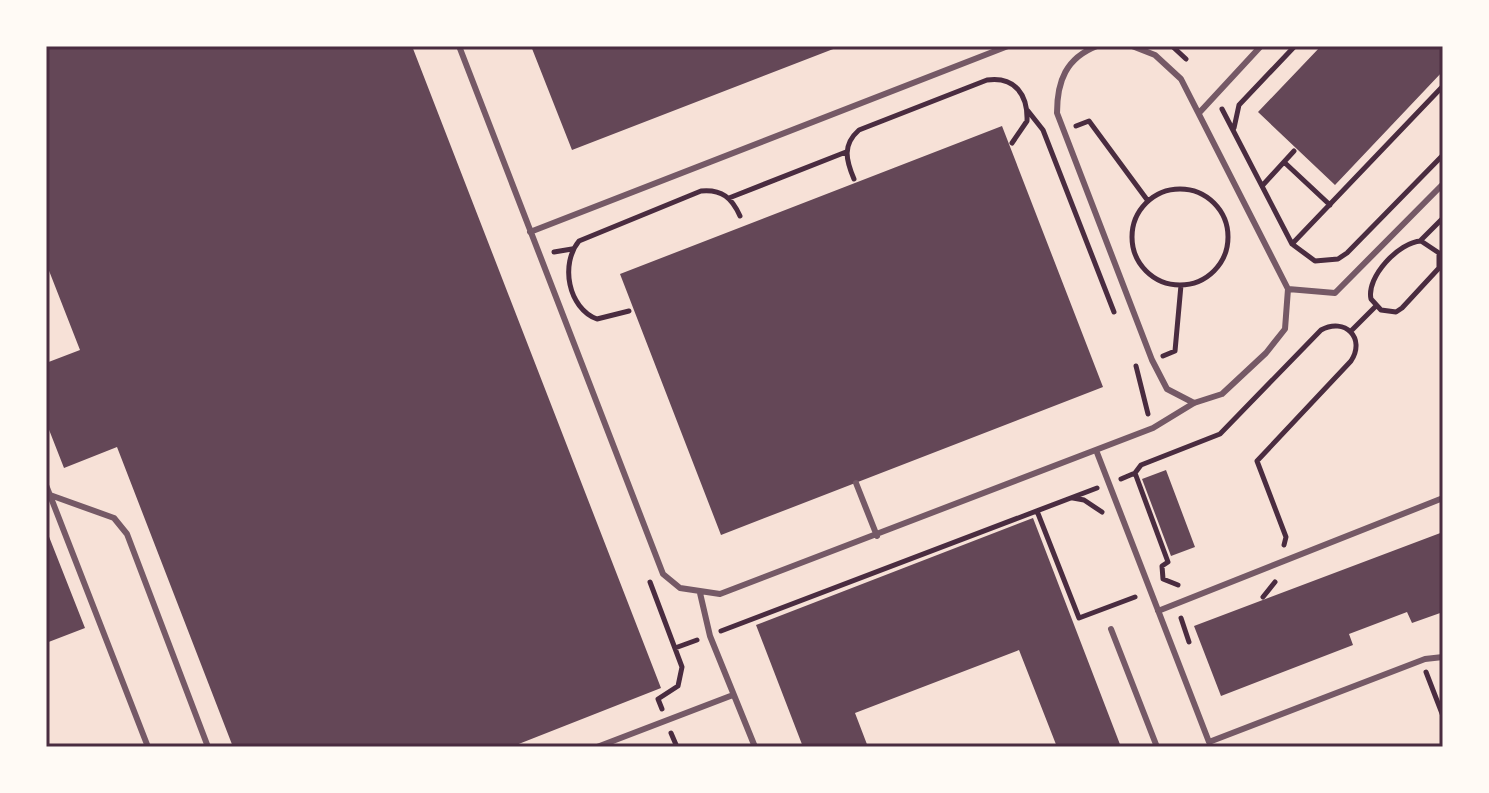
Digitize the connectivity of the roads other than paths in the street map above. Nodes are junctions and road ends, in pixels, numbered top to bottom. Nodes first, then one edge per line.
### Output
1 (459, 46) edge
2 (1008, 46) edge
3 (1097, 46) edge
4 (1132, 46) edge
5 (1261, 46) edge
6 (1086, 48) edge
7 (1199, 113) junction
8 (1443, 184) edge
9 (530, 232) junction
10 (1288, 289) junction
11 (1194, 403) junction
12 (1096, 450) junction
13 (856, 483) dead end
14 (46, 485) edge
15 (50, 495) junction
16 (1443, 498) edge
17 (877, 536) junction
18 (700, 593) junction
19 (1158, 611) junction
20 (1111, 629) dead end
21 (1443, 657) edge
22 (733, 695) junction
23 (616, 743) edge
24 (148, 747) edge
25 (208, 747) edge
26 (597, 747) edge
27 (755, 747) edge
28 (1157, 747) edge

1 - 9 lane
2 - 9 lane
3 - 6 lane
4 - 7 lane
5 - 7 lane
6 - 11 lane
7 - 10 lane
8 - 10 lane
9 - 18 lane
10 - 11 lane
11 - 12 lane
12 - 17 lane
12 - 19 lane
13 - 17 lane
14 - 15 lane
15 - 24 lane
15 - 25 lane
16 - 19 lane
17 - 18 lane
18 - 22 lane
19 - 21 lane
20 - 28 lane
22 - 23 lane
22 - 27 lane
23 - 26 lane

